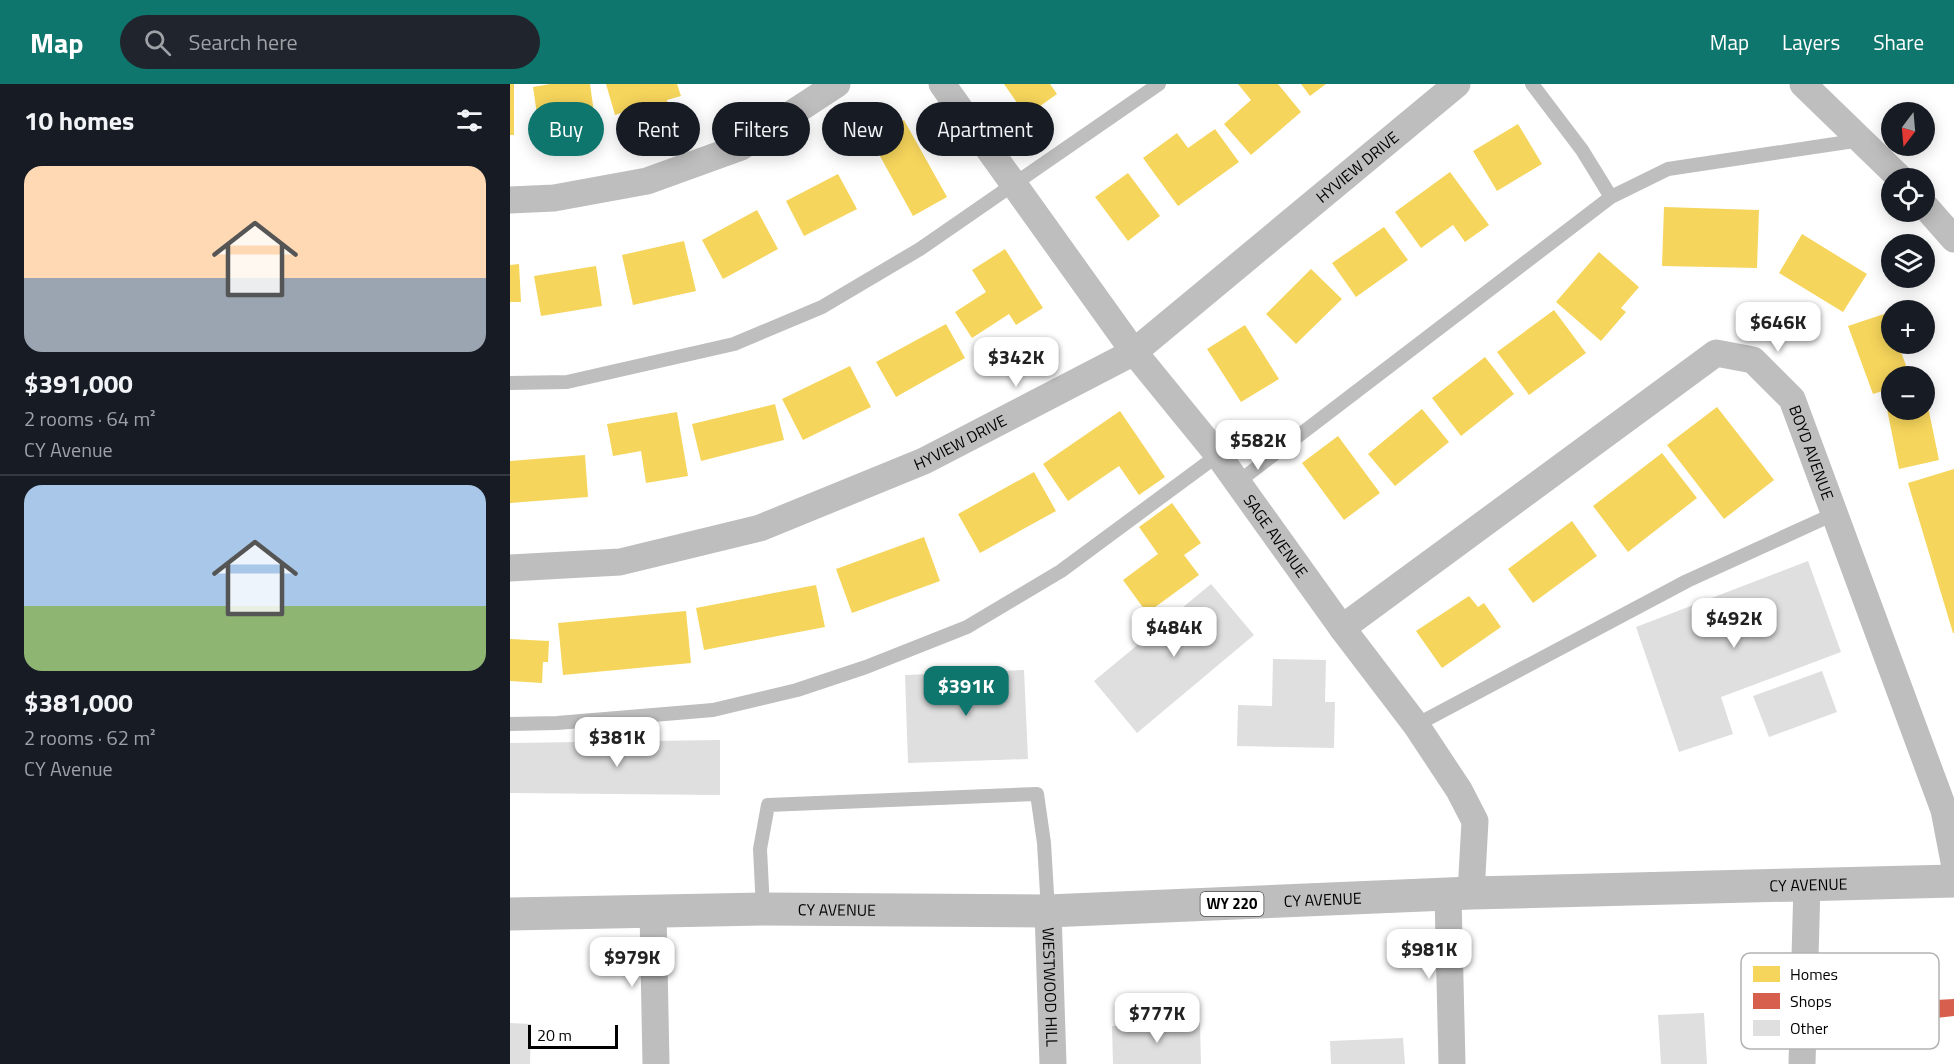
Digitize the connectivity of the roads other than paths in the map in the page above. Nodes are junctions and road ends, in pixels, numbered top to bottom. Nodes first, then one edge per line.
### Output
1 (837, 84) edge
2 (942, 84) edge
3 (1160, 84) edge
4 (1457, 84) edge
5 (1532, 84) edge
6 (1803, 84) edge
7 (1861, 140) junction
8 (1890, 168) edge
9 (1014, 184) junction
10 (1611, 197) junction
11 (510, 200) edge
12 (1935, 216) edge
13 (1953, 233) edge
14 (1134, 352) junction
15 (510, 383) edge
16 (1218, 455) junction
17 (1238, 482) junction
18 (1834, 514) junction
19 (510, 568) edge
20 (1342, 628) junction
21 (510, 724) edge
22 (1416, 725) junction
23 (1954, 862) edge
24 (1954, 881) edge
25 (1807, 885) junction
26 (1460, 894) junction
27 (763, 909) junction
28 (652, 911) junction
29 (1048, 911) junction
30 (510, 914) edge
31 (1805, 953) edge
32 (1802, 1049) edge
33 (656, 1064) edge
34 (1053, 1064) edge
35 (1452, 1064) edge
36 (1802, 1064) edge

1 - 11 street
2 - 9 street, SAGE AVENUE
3 - 9 lane
4 - 14 street, HYVIEW DRIVE
5 - 10 lane
6 - 7 street
7 - 8 street
7 - 10 lane
9 - 14 street, SAGE AVENUE
9 - 15 lane
10 - 17 lane
12 - 13 street
14 - 16 street, SAGE AVENUE
14 - 19 street, HYVIEW DRIVE
16 - 17 street, SAGE AVENUE
16 - 21 lane
17 - 20 street, SAGE AVENUE
18 - 20 street, BOYD AVENUE
18 - 22 lane
18 - 23 street, BOYD AVENUE
20 - 22 street, SAGE AVENUE
22 - 26 street, SAGE AVENUE
24 - 25 main road, CY AVENUE / WY 220
25 - 26 main road, CY AVENUE / WY 220
25 - 31 street
26 - 29 main road, CY AVENUE / WY 220
26 - 35 street, SAGE AVENUE
27 - 28 main road, CY AVENUE / WY 220
27 - 29 main road, CY AVENUE / WY 220
27 - 29 lane
28 - 30 main road, CY AVENUE / WY 220
28 - 33 street
29 - 34 street, WESTWOOD HILL
32 - 36 street

